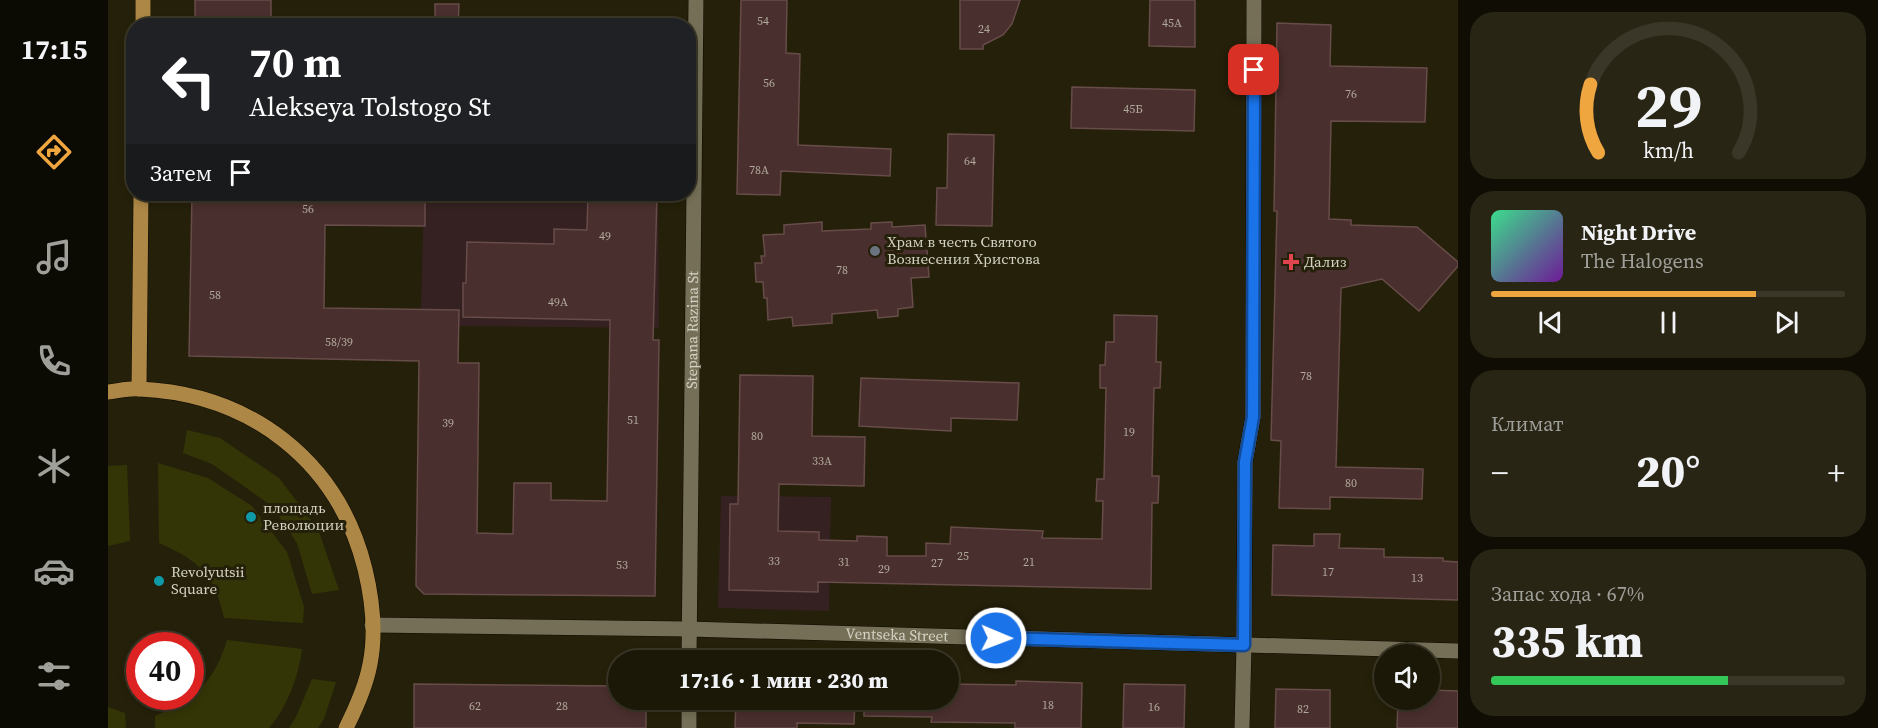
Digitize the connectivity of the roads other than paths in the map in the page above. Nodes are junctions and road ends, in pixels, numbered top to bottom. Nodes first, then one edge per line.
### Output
1 (143, 0) edge
2 (696, 0) edge
3 (1254, 0) edge
4 (143, 18) edge
5 (696, 18) edge
6 (141, 201) edge
7 (694, 201) edge
8 (139, 389) junction
9 (108, 392) edge
10 (372, 625) junction
11 (689, 630) junction
12 (1244, 645) junction
13 (689, 650) edge
14 (1458, 651) edge
15 (689, 710) edge
16 (346, 728) edge
17 (689, 728) edge
18 (1242, 728) edge

1 - 4 main road
2 - 5 street, Stepana Razina St
3 - 12 street
6 - 8 main road
7 - 11 street, Stepana Razina St
8 - 9 main road
8 - 10 main road
10 - 11 street, Ventseka Street
10 - 16 main road
11 - 12 street, Ventseka Street
11 - 13 street, Stepana Razina St
12 - 14 street, Ventseka Street
12 - 18 street
15 - 17 street

